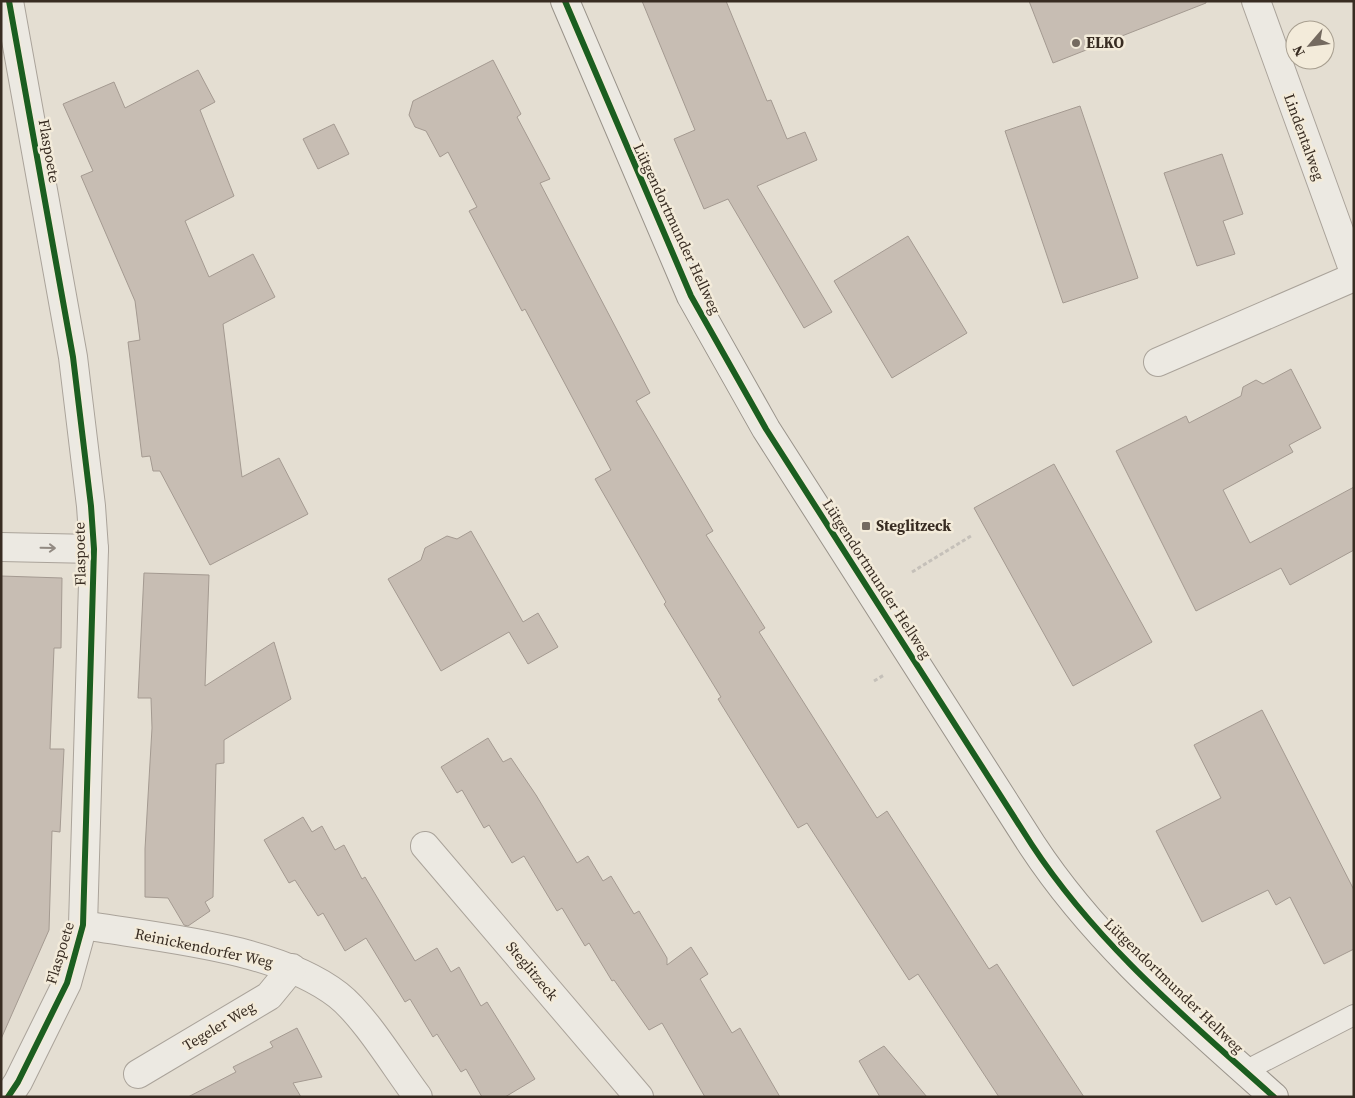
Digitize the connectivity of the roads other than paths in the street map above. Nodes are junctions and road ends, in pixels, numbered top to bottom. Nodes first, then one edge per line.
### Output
1 (9, 1) edge
2 (565, 1) edge
3 (1256, 1) edge
4 (1354, 272) edge
5 (1354, 276) edge
6 (1158, 362) dead end
7 (1, 547) edge
8 (94, 549) junction
9 (425, 846) dead end
10 (83, 925) junction
11 (292, 968) junction
12 (1354, 1015) edge
13 (1245, 1071) junction
14 (138, 1074) dead end
15 (8, 1097) edge
16 (418, 1097) edge
17 (639, 1097) edge
18 (1274, 1097) edge

1 - 8 street, Flaspoete
2 - 13 street, Lütgendortmunder Hellweg
3 - 4 street, Lindentalweg
5 - 6 street
7 -> 8 street
8 - 10 street, Flaspoete
9 - 17 street, Steglitzeck
10 - 11 street, Reinickendorfer Weg
10 - 15 street, Flaspoete
11 - 14 street, Tegeler Weg
11 - 16 street, Reinickendorfer Weg
12 - 13 lane
13 - 18 street, Lütgendortmunder Hellweg

